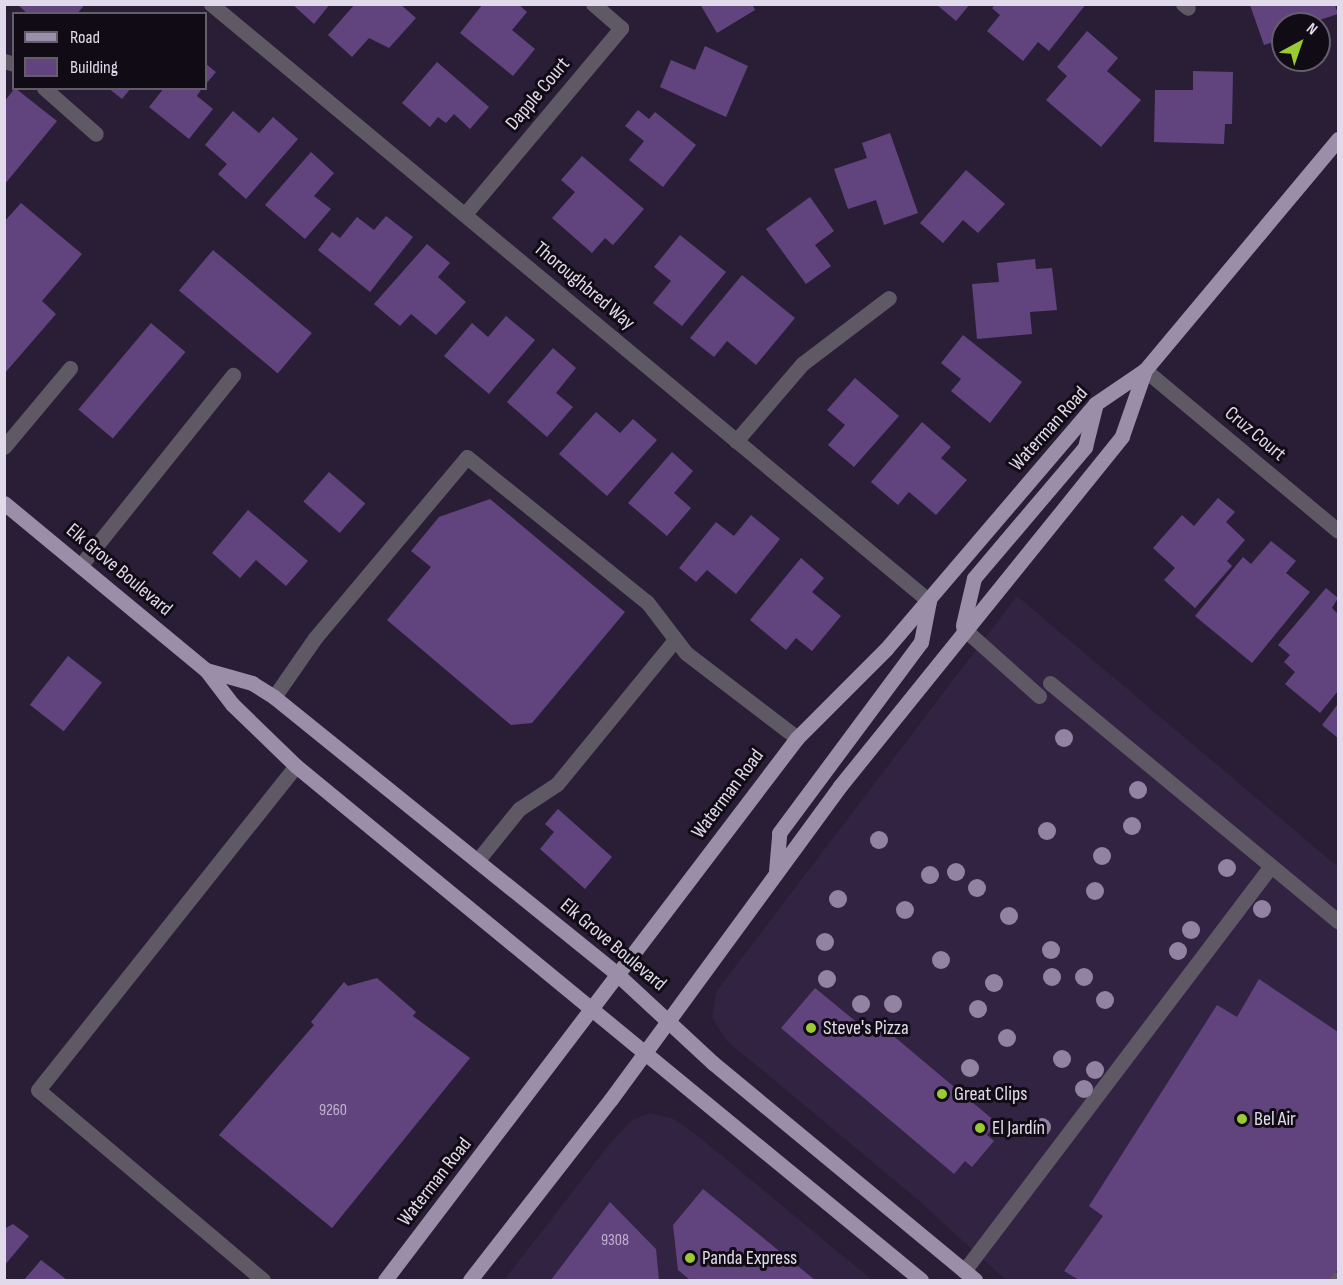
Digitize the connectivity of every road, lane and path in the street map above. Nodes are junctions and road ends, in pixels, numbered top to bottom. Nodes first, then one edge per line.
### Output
1 (211, 4) edge
2 (593, 4) edge
3 (46, 90) edge
4 (96, 134) dead end
5 (1338, 139) edge
6 (465, 214) junction
7 (889, 297) dead end
8 (70, 368) dead end
9 (1145, 370) junction
10 (233, 375) dead end
11 (1095, 404) junction
12 (736, 441) junction
13 (4, 447) edge
14 (4, 503) edge
15 (1338, 531) edge
16 (80, 566) junction
17 (929, 601) junction
18 (963, 628) junction
19 (675, 640) junction
20 (206, 670) junction
21 (1050, 682) dead end
22 (1039, 696) dead end
23 (274, 697) junction
24 (797, 738) junction
25 (296, 766) junction
26 (477, 861) junction
27 (1271, 866) junction
28 (776, 871) junction
29 (1338, 921) edge
30 (618, 975) junction
31 (593, 1010) junction
32 (667, 1018) junction
33 (644, 1052) junction
34 (969, 1276) edge
35 (263, 1281) edge
36 (385, 1281) edge
37 (470, 1281) edge
38 (921, 1281) edge

1 - 6 street, Thoroughbred Way
2 - 6 street, Dapple Court
3 - 4 street
5 - 9 main road, Waterman Road
6 - 12 street, Thoroughbred Way
7 - 12 street
8 - 13 street
9 - 11 main road, Waterman Road
9 - 15 street, Cruz Court
9 - 18 main road, Waterman Road
10 - 16 street
11 - 17 main road, Waterman Road
11 - 18 main road
12 - 17 street, Thoroughbred Way
14 - 16 main road, Elk Grove Boulevard
16 - 20 main road, Elk Grove Boulevard
17 - 24 main road, Waterman Road
17 - 28 main road
18 - 22 street
18 - 28 main road, Waterman Road
19 - 23 street
19 - 24 street
19 - 26 street
20 - 23 main road, Elk Grove Boulevard
20 - 25 main road, Elk Grove Boulevard
21 - 27 street
23 - 26 main road, Elk Grove Boulevard
24 - 30 main road, Waterman Road
25 - 31 main road, Elk Grove Boulevard
25 - 35 street
26 - 30 main road, Elk Grove Boulevard
27 - 29 street
27 - 34 street
28 - 32 main road, Waterman Road
30 - 31 main road, Waterman Road
30 - 32 main road, Elk Grove Boulevard
31 - 33 main road, Elk Grove Boulevard
31 - 36 main road, Waterman Road
32 - 33 main road, Waterman Road
32 - 34 main road, Elk Grove Boulevard
33 - 37 main road, Waterman Road
33 - 38 main road, Elk Grove Boulevard

